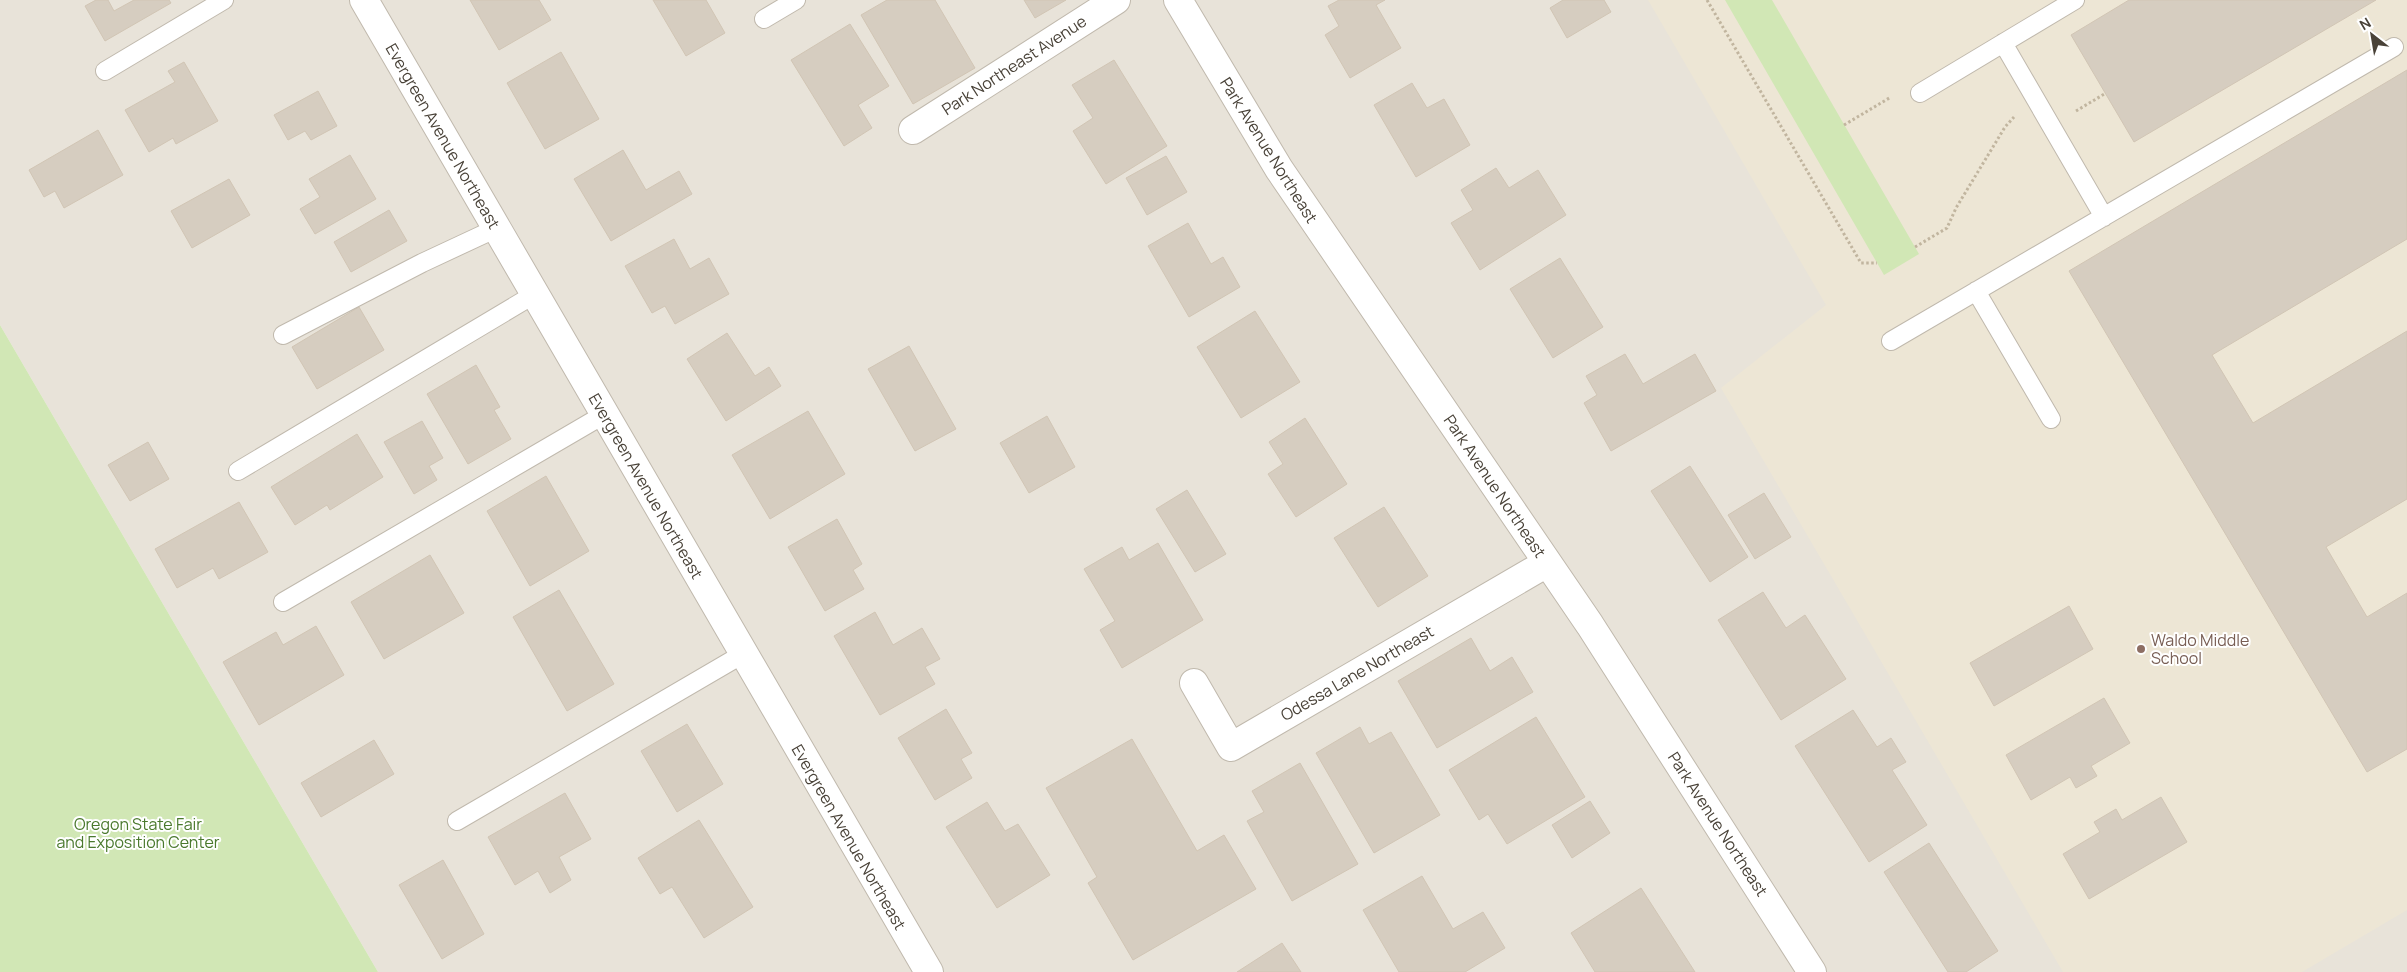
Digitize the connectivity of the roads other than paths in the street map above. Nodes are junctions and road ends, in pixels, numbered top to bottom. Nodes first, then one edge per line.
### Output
1 (224, 0) edge
2 (364, 0) edge
3 (796, 0) edge
4 (1116, 0) edge
5 (1178, 0) edge
6 (2075, 0) edge
7 (764, 19) dead end
8 (2003, 43) junction
9 (2394, 47) dead end
10 (105, 71) dead end
11 (1920, 93) road end
12 (912, 130) dead end
13 (2104, 217) junction
14 (497, 228) junction
15 (1976, 291) junction
16 (535, 294) junction
17 (284, 335) dead end
18 (1891, 341) dead end
19 (605, 414) junction
20 (2051, 418) dead end
21 (238, 471) dead end
22 (1547, 563) junction
23 (283, 602) dead end
24 (743, 654) junction
25 (1194, 683) dead end
26 (457, 821) dead end
27 (929, 972) edge
28 (1812, 972) edge

1 - 10 lane
2 - 14 street, Evergreen Avenue Northeast
3 - 7 lane
4 - 12 street, Park Northeast Avenue
5 - 22 street, Park Avenue Northeast
6 - 8 lane
8 - 11 lane
8 - 13 lane
9 - 13 lane
13 - 15 lane
14 - 16 street, Evergreen Avenue Northeast
14 - 17 lane
15 - 18 lane
15 - 20 lane
16 - 19 street, Evergreen Avenue Northeast
16 - 21 lane
19 - 23 lane
19 - 24 street, Evergreen Avenue Northeast
22 - 25 street, Odessa Lane Northeast
22 - 28 street, Park Avenue Northeast
24 - 26 lane
24 - 27 street, Evergreen Avenue Northeast

